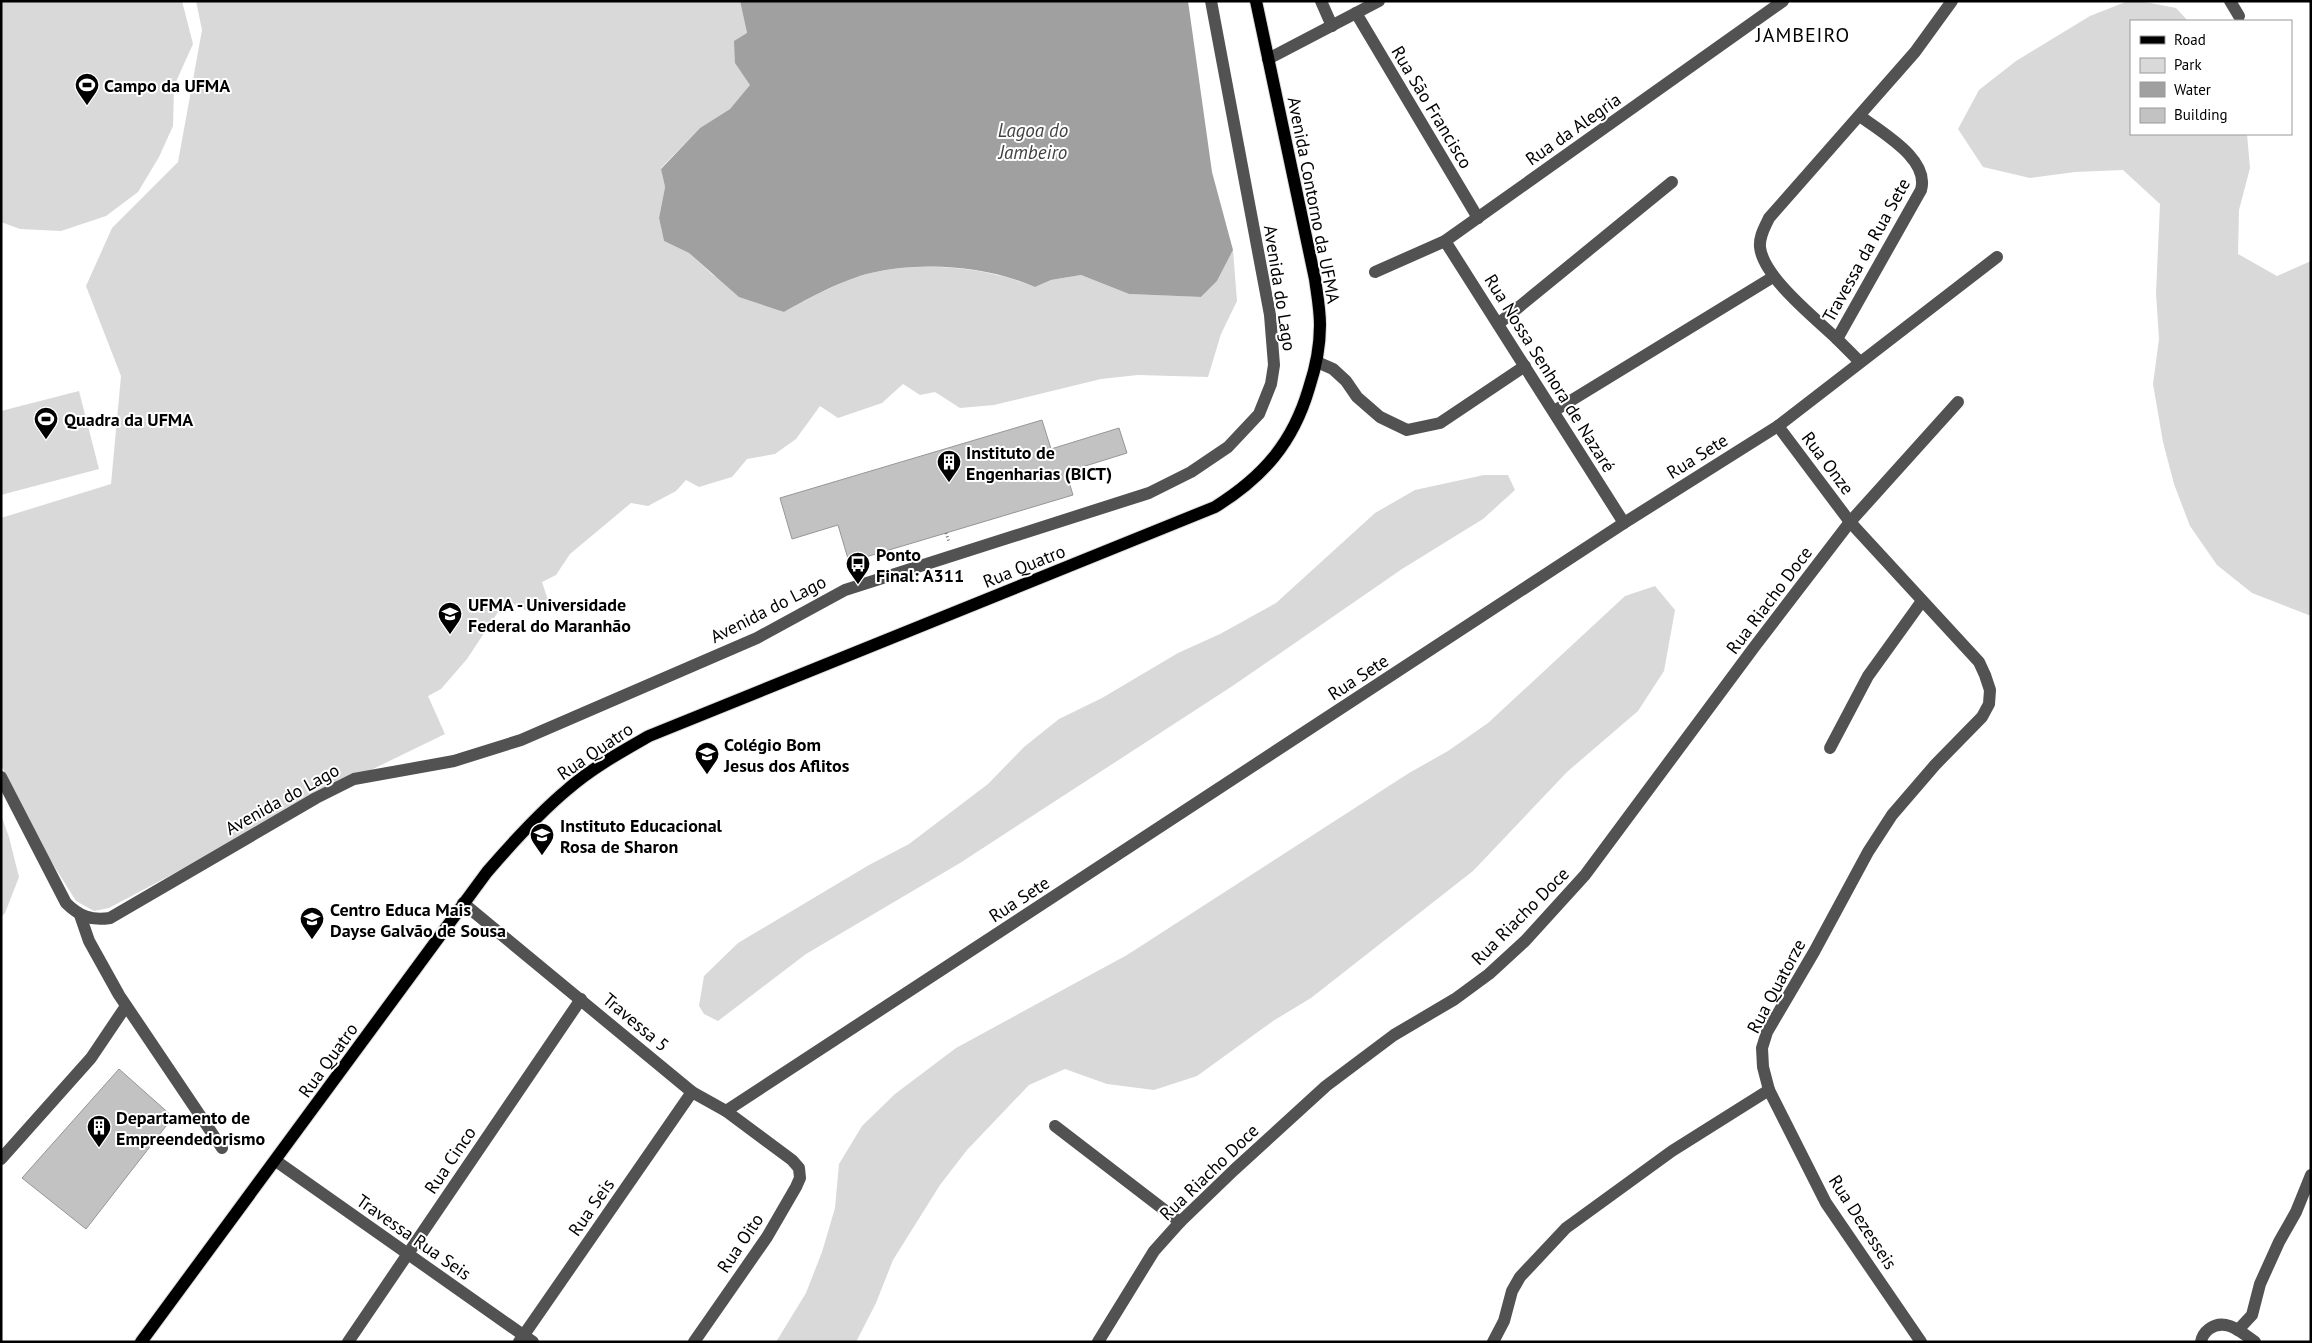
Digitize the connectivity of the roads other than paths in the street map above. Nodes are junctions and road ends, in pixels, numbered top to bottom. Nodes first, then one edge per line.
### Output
1 (1210, 1) edge
2 (1256, 1) edge
3 (1321, 1) edge
4 (1379, 1) edge
5 (1783, 1) edge
6 (1952, 1) edge
7 (2230, 1) edge
8 (1356, 13) junction
9 (2239, 16) dead end
10 (1332, 26) junction
11 (1268, 59) junction
12 (1860, 116) junction
13 (1672, 182) dead end
14 (1478, 218) junction
15 (1445, 241) junction
16 (1997, 257) dead end
17 (1375, 272) dead end
18 (1773, 277) junction
19 (1498, 324) junction
20 (1837, 339) junction
21 (1317, 362) junction
22 (1860, 362) junction
23 (1525, 366) junction
24 (1958, 402) dead end
25 (1554, 411) junction
26 (1778, 426) junction
27 (1275, 457) joint
28 (1850, 522) junction
29 (1624, 523) junction
30 (1922, 601) junction
31 (1979, 662) joint
32 (1830, 748) dead end
33 (1, 777) edge
34 (463, 903) junction
35 (80, 916) junction
36 (581, 999) junction
37 (126, 1006) junction
38 (1769, 1090) junction
39 (692, 1092) junction
40 (726, 1111) junction
41 (1056, 1126) dead end
42 (222, 1148) dead end
43 (1, 1158) edge
44 (792, 1160) joint
45 (276, 1161) junction
46 (2311, 1175) edge
47 (1180, 1222) junction
48 (407, 1254) junction
49 (2238, 1330) junction
50 (525, 1340) edge
51 (2201, 1340) edge
52 (141, 1342) edge
53 (348, 1342) edge
54 (694, 1342) edge
55 (1098, 1342) edge
56 (1493, 1342) edge
57 (1921, 1342) edge
58 (2254, 1342) edge

1 - 35 street, Avenida do Lago
2 - 11 main road, Avenida Contorno da UFMA
3 - 10 street
4 - 8 street
5 - 14 street, Rua da Alegria
6 - 12 street
7 - 9 street
8 - 10 street
8 - 14 street, Rua São Francisco
10 - 11 street
11 - 21 main road, Avenida Contorno da UFMA
12 - 18 street, Travessa da Rua Sete
12 - 20 street, Travessa da Rua Sete
13 - 19 street
14 - 15 street, Rua da Alegria
15 - 17 street, Rua da Alegria
15 - 19 street, Rua Nossa Senhora de Nazaré
16 - 22 street, Rua Sete
18 - 20 street, Travessa da Rua Sete
18 - 25 street
19 - 23 street, Rua Nossa Senhora de Nazaré
20 - 22 street, Travessa da Rua Sete
21 - 23 street
21 - 27 main road, Avenida Contorno da UFMA
22 - 26 street, Rua Sete
23 - 25 street, Rua Nossa Senhora de Nazaré
24 - 28 street, Rua Riacho Doce
25 - 29 street, Rua Nossa Senhora de Nazaré
26 - 28 street, Rua Onze
26 - 29 street, Rua Sete
27 - 34 main road, Rua Quatro
28 - 30 street, Rua Onze
28 - 47 street, Rua Riacho Doce
29 - 40 street, Rua Sete
30 - 31 street, Rua Onze
30 - 32 street
31 - 38 street, Rua Quatorze
33 - 35 street
34 - 36 street, Travessa 5
34 - 45 main road, Rua Quatro
35 - 37 street
36 - 39 street, Travessa 5
36 - 48 street, Rua Cinco
37 - 42 street
37 - 43 street
38 - 56 street
38 - 57 street, Rua Dezesseis
39 - 40 street, Travessa 5
39 - 50 street, Rua Seis
40 - 44 street, Travessa 5
41 - 47 street
44 - 54 street, Rua Oito
45 - 48 street, Travessa Rua Seis
45 - 52 main road, Rua Quatro
46 - 49 street
47 - 55 street, Rua Riacho Doce
48 - 50 street, Travessa Rua Seis
48 - 53 street, Rua Cinco
49 - 51 street
49 - 58 street

